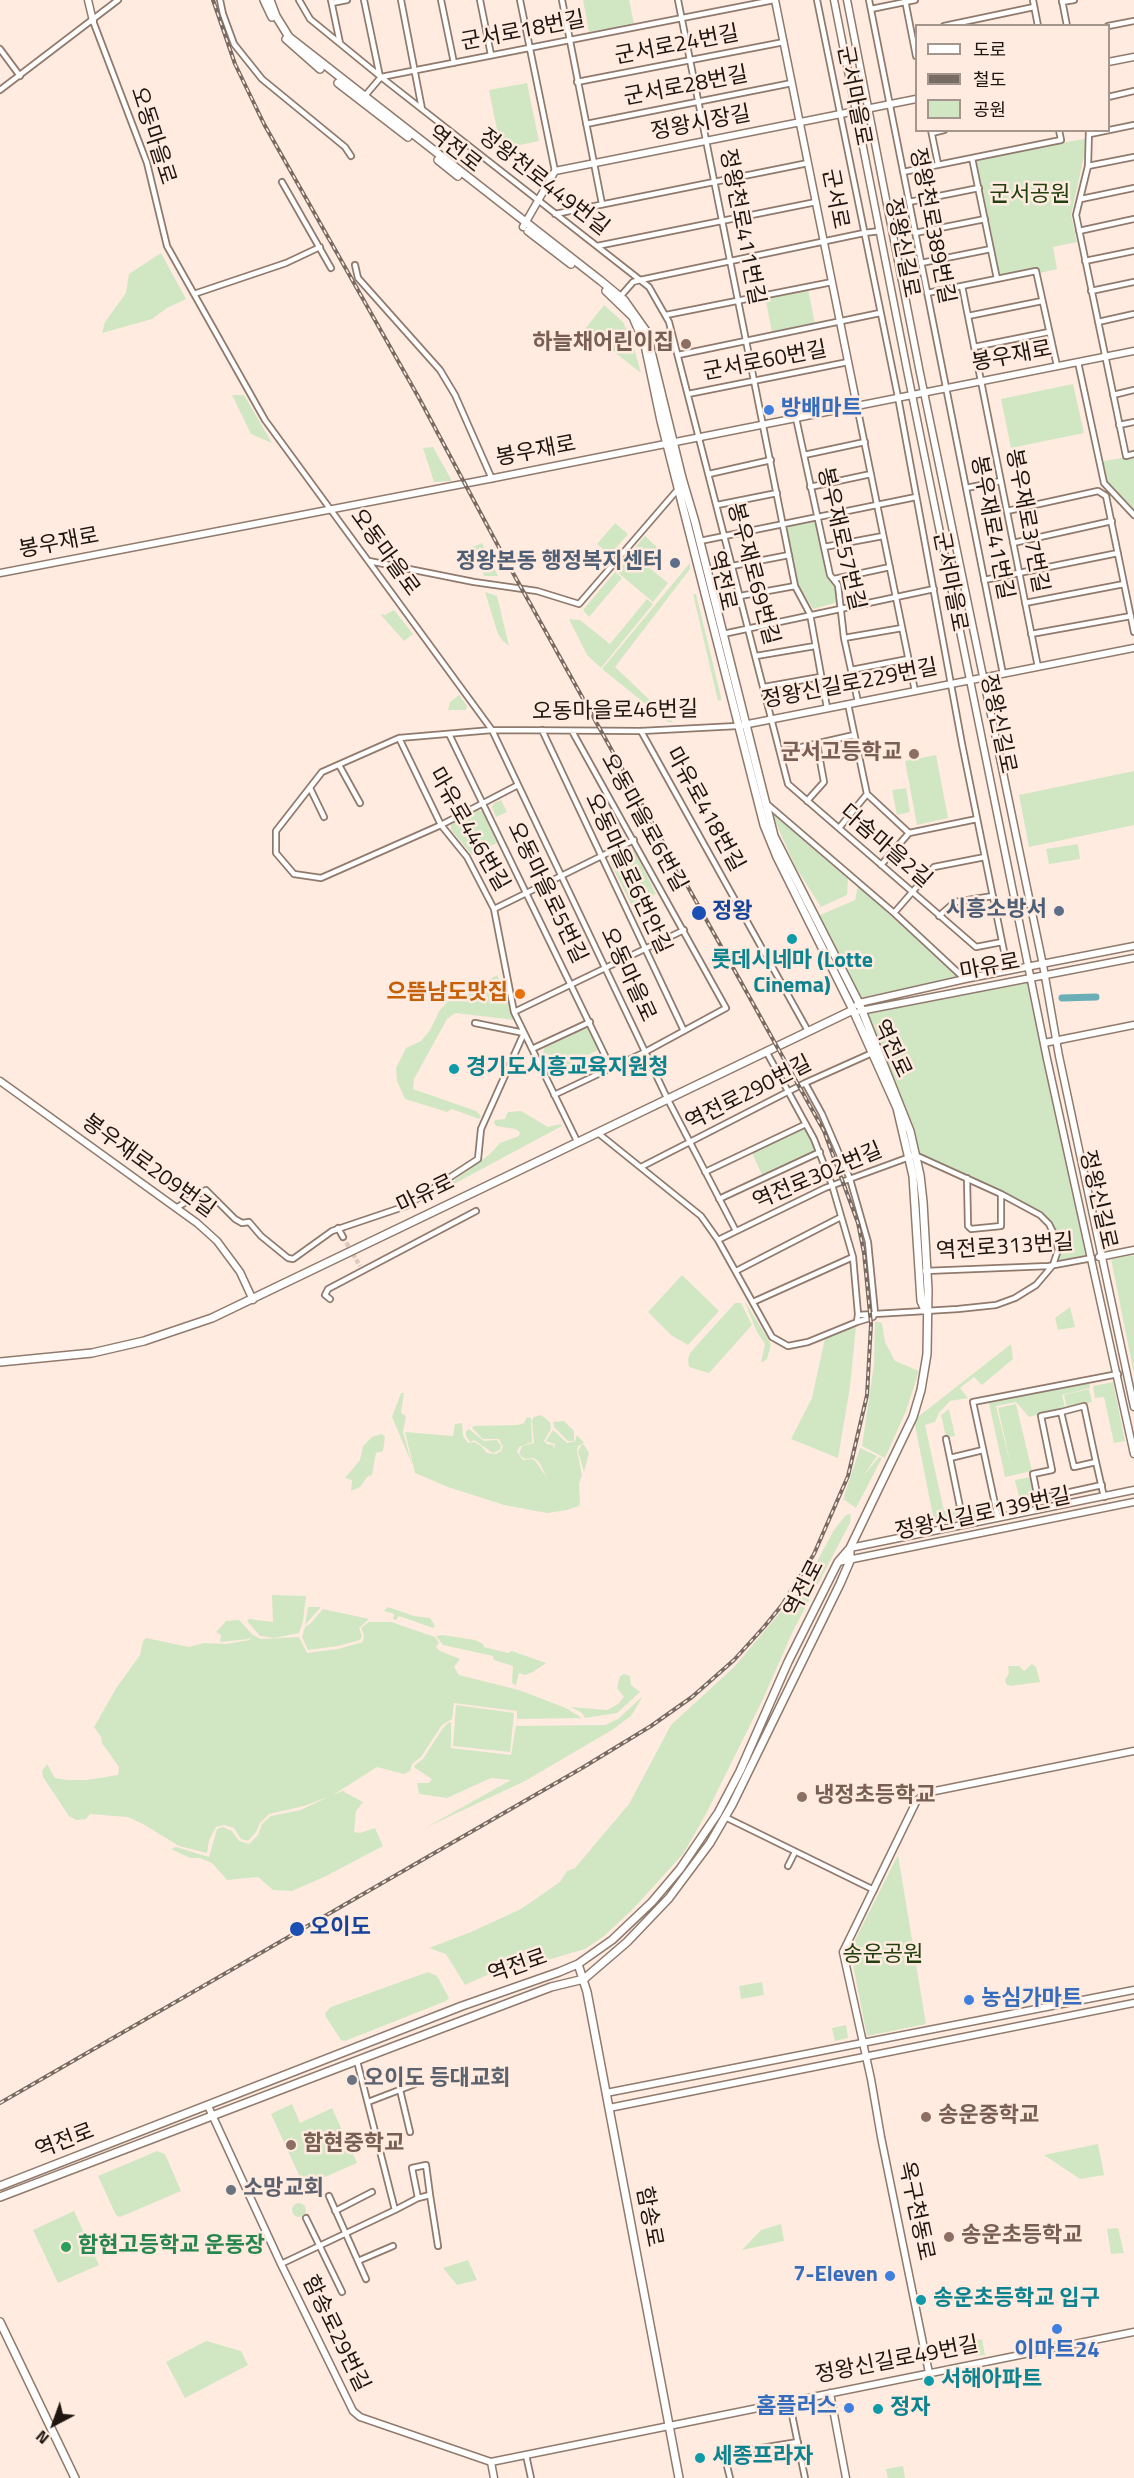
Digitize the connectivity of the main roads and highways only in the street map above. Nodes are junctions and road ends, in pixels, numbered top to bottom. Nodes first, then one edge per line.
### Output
1 (264, 0) edge
2 (270, 0) edge
3 (363, 99) junction
4 (670, 443) junction
5 (741, 725) junction
6 (853, 1010) junction
7 (912, 1156) junction
8 (0, 1362) edge
9 (850, 1548) junction
10 (578, 1964) junction
11 (584, 1979) junction
12 (0, 2186) edge
13 (0, 2197) edge
14 (0, 2322) edge
15 (75, 2478) edge
16 (679, 2478) edge

1 - 3 main road, 역전로
2 - 3 main road, 역전로
3 - 4 main road, 역전로
4 - 5 main road, 역전로
4 - 5 main road, 역전로
5 - 6 main road, 역전로
5 - 7 main road, 역전로
6 - 7 main road, 역전로
6 - 8 main road, 마유로
7 - 9 main road, 역전로
9 - 10 main road, 역전로
9 - 11 main road, 역전로
10 - 11 main road, 함송로
10 - 12 main road, 역전로
11 - 13 main road, 역전로
11 - 16 main road, 함송로
14 - 15 main road

